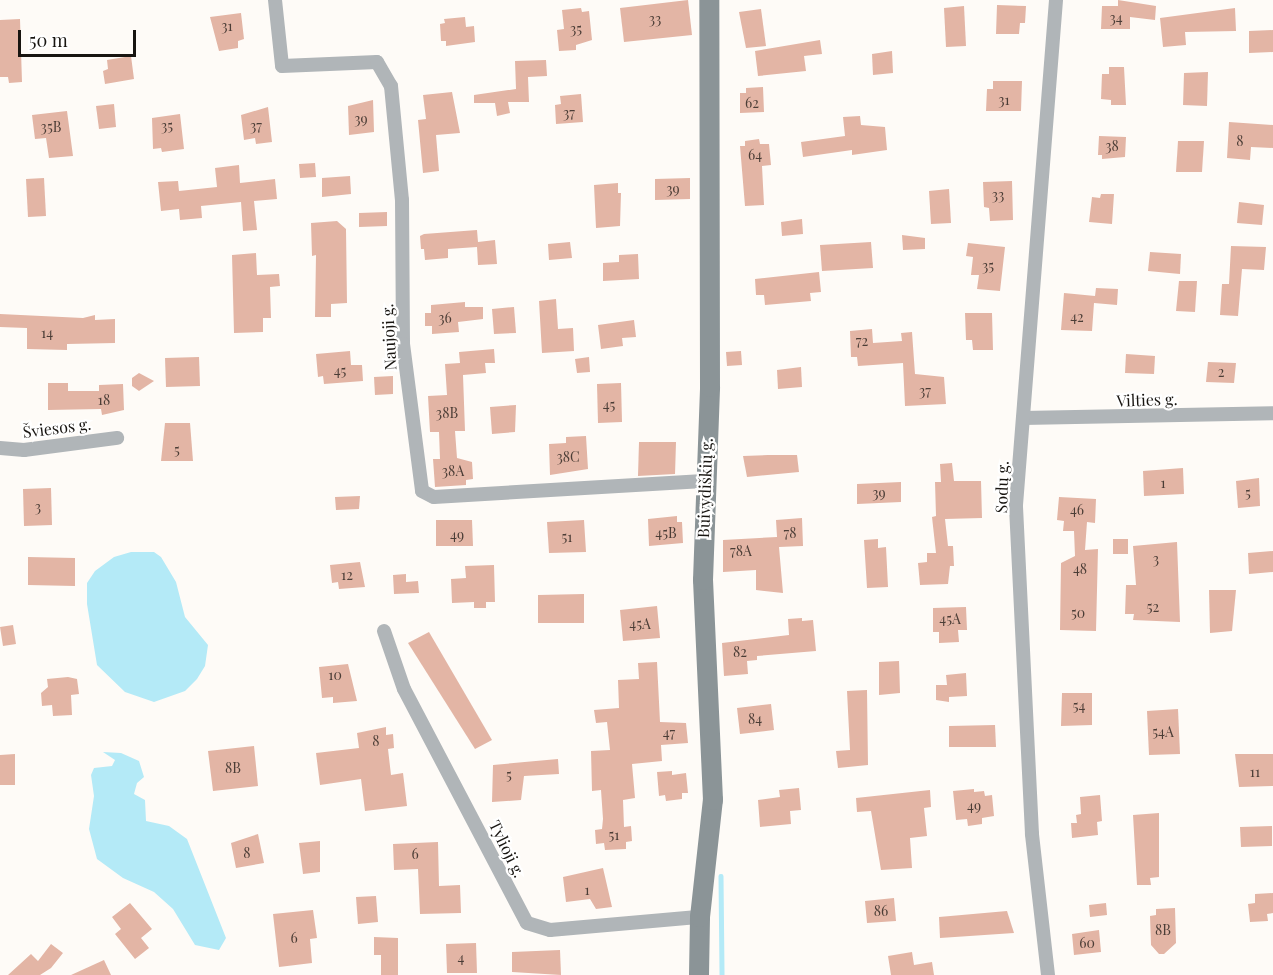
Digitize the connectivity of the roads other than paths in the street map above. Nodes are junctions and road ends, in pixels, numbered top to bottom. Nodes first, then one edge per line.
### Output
1 (275, 0) edge
2 (709, 0) edge
3 (1056, 0) edge
4 (1273, 413) edge
5 (1023, 418) junction
6 (117, 438) dead end
7 (0, 448) edge
8 (704, 481) junction
9 (384, 631) dead end
10 (700, 917) junction
11 (699, 975) edge
12 (1048, 975) edge

1 - 8 street, Naujoji g.
2 - 8 main road, Buivydiškių g.
3 - 5 street, Sodų g.
4 - 5 street, Vilties g.
5 - 12 street, Sodų g.
6 - 7 street, Šviesos g.
8 - 10 main road, Buivydiškių g.
9 - 10 street, Tylioji g.
10 - 11 main road, Buivydiškių g.

